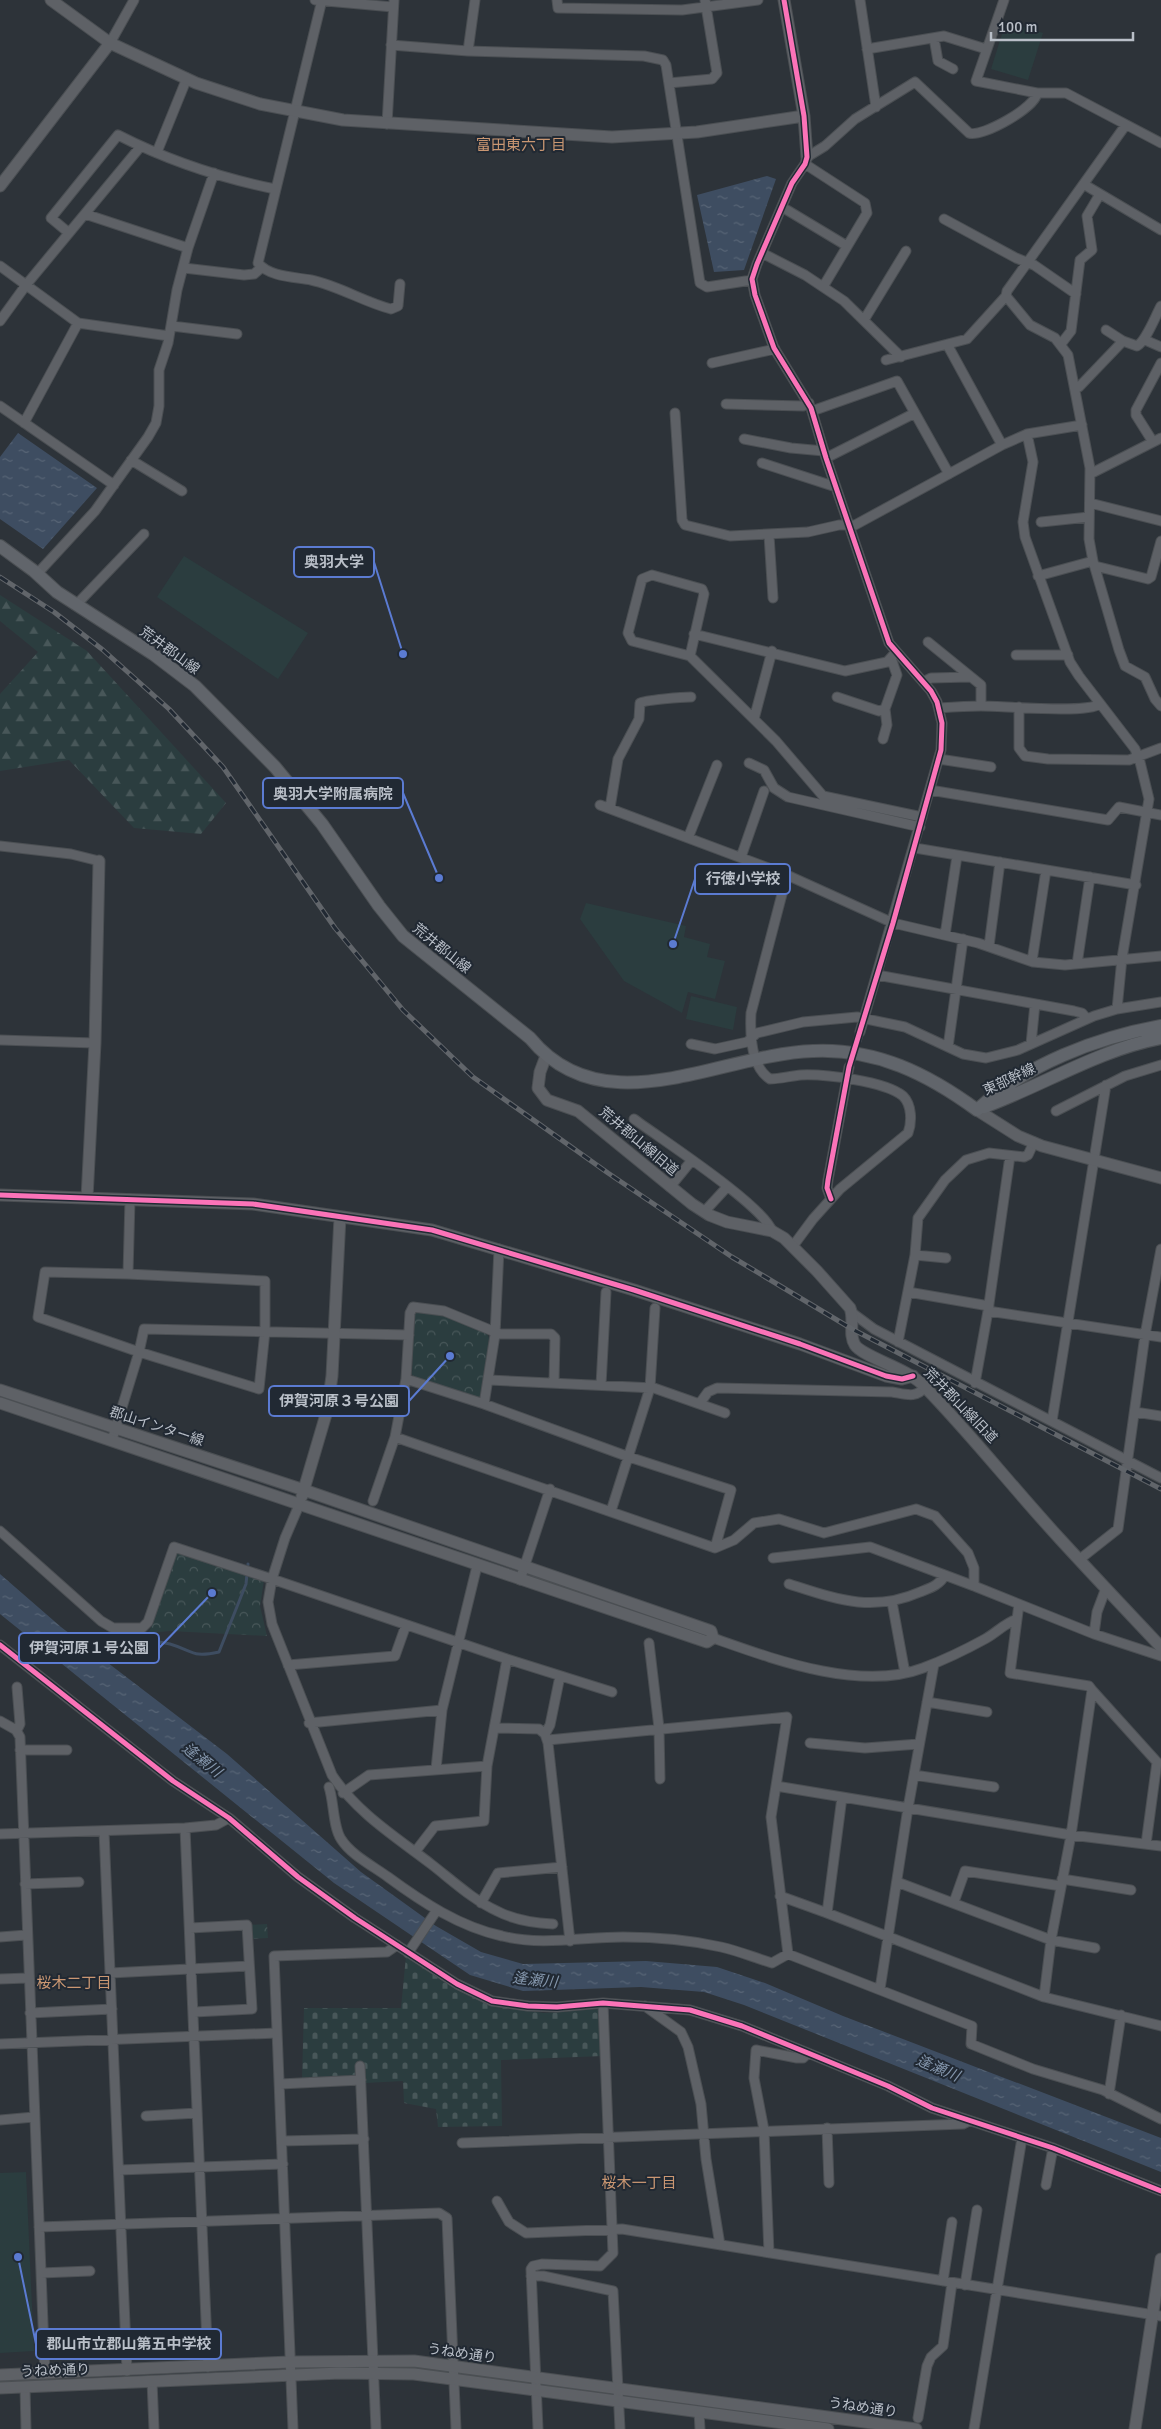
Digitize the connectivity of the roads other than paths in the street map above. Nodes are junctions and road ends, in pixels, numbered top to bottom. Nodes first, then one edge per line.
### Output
1 (51, 0) edge
2 (134, 0) edge
3 (320, 0) edge
4 (475, 0) edge
5 (558, 0) edge
6 (758, 0) edge
7 (784, 0) edge
8 (860, 0) edge
9 (1004, 0) edge
10 (394, 4) edge
11 (706, 4) edge
12 (934, 38) junction
13 (110, 43) junction
14 (391, 45) junction
15 (867, 48) junction
16 (986, 49) junction
17 (468, 51) junction
18 (952, 68) dead end
19 (187, 78) junction
20 (669, 83) junction
21 (1037, 93) junction
22 (876, 107) junction
23 (293, 111) junction
24 (804, 116) junction
25 (387, 124) junction
26 (1125, 126) junction
27 (676, 134) junction
28 (1161, 143) edge
29 (141, 146) junction
30 (157, 152) junction
31 (806, 161) junction
32 (214, 174) junction
33 (1085, 185) junction
34 (0, 186) edge
35 (275, 189) junction
36 (1100, 194) junction
37 (782, 207) junction
38 (85, 214) junction
39 (944, 219) dead end
40 (1161, 230) edge
41 (68, 233) junction
42 (847, 246) junction
43 (188, 248) junction
44 (906, 250) dead end
45 (762, 253) junction
46 (1028, 263) junction
47 (0, 266) edge
48 (262, 267) junction
49 (184, 268) junction
50 (752, 280) junction
51 (400, 284) dead end
52 (26, 286) junction
53 (823, 287) junction
54 (1076, 294) junction
55 (1006, 296) junction
56 (1161, 306) edge
57 (864, 320) junction
58 (0, 321) edge
59 (78, 323) junction
60 (172, 326) junction
61 (1106, 330) dead end
62 (237, 334) dead end
63 (170, 336) junction
64 (1145, 340) junction
65 (1123, 341) junction
66 (1061, 344) junction
67 (948, 346) junction
68 (1161, 348) edge
69 (775, 349) junction
70 (901, 357) junction
71 (886, 360) dead end
72 (712, 363) dead end
73 (1161, 364) edge
74 (1075, 388) junction
75 (726, 404) dead end
76 (0, 406) edge
77 (810, 407) junction
78 (675, 413) dead end
79 (915, 413) junction
80 (24, 423) junction
81 (1082, 425) junction
82 (1027, 434) junction
83 (744, 440) dead end
84 (1157, 440) edge
85 (1002, 444) junction
86 (825, 455) junction
87 (131, 460) junction
88 (762, 463) dead end
89 (949, 474) junction
90 (1090, 474) junction
91 (114, 485) junction
92 (836, 488) junction
93 (182, 491) dead end
94 (1090, 502) junction
95 (1089, 517) junction
96 (1161, 521) edge
97 (1041, 522) dead end
98 (849, 526) junction
99 (144, 534) dead end
100 (769, 535) junction
101 (1161, 541) edge
102 (0, 546) edge
103 (1094, 564) junction
104 (37, 574) junction
105 (1038, 576) junction
106 (773, 598) dead end
107 (76, 605) junction
108 (694, 634) junction
109 (928, 642) dead end
110 (772, 651) junction
111 (894, 655) junction
112 (1016, 655) dead end
113 (1068, 655) junction
114 (690, 656) junction
115 (970, 677) junction
116 (923, 682) junction
117 (691, 697) dead end
118 (837, 697) dead end
119 (1100, 704) junction
120 (981, 706) junction
121 (1161, 706) edge
122 (1019, 707) junction
123 (939, 708) junction
124 (885, 709) junction
125 (754, 719) junction
126 (883, 739) dead end
127 (1161, 748) edge
128 (1138, 757) junction
129 (938, 759) junction
130 (749, 764) dead end
131 (717, 765) dead end
132 (990, 767) dead end
133 (930, 790) junction
134 (764, 791) dead end
135 (600, 805) dead end
136 (610, 808) junction
137 (1146, 813) junction
138 (1161, 815) edge
139 (922, 817) junction
140 (920, 827) junction
141 (688, 838) junction
142 (0, 846) edge
143 (915, 848) junction
144 (957, 856) junction
145 (741, 857) junction
146 (100, 861) joint
147 (1000, 862) junction
148 (1046, 870) junction
149 (787, 875) junction
150 (1090, 877) junction
151 (1136, 884) junction
152 (893, 923) junction
153 (945, 935) junction
154 (964, 939) junction
155 (989, 946) junction
156 (1161, 956) edge
157 (1122, 958) junction
158 (1032, 961) junction
159 (1078, 964) junction
160 (877, 975) junction
161 (955, 988) junction
162 (1161, 1002) edge
163 (1035, 1004) junction
164 (1117, 1009) junction
165 (864, 1018) junction
166 (1087, 1018) junction
167 (1161, 1026) edge
168 (860, 1032) tunnel mouth
169 (752, 1038) junction
170 (1161, 1038) edge
171 (0, 1040) edge
172 (94, 1043) junction
173 (691, 1044) dead end
174 (1031, 1044) junction
175 (948, 1047) junction
176 (546, 1056) junction
177 (756, 1059) junction
178 (1161, 1065) edge
179 (849, 1067) tunnel mouth
180 (847, 1078) junction
181 (1106, 1085) junction
182 (977, 1110) junction
183 (1056, 1111) dead end
184 (634, 1119) dead end
185 (1034, 1142) junction
186 (1010, 1156) junction
187 (692, 1160) junction
188 (1095, 1160) junction
189 (1161, 1178) edge
190 (670, 1187) junction
191 (727, 1187) junction
192 (0, 1195) edge
193 (87, 1198) junction
194 (130, 1199) junction
195 (830, 1199) junction
196 (704, 1212) junction
197 (340, 1217) junction
198 (772, 1231) junction
199 (793, 1246) junction
200 (498, 1249) junction
201 (1161, 1249) edge
202 (915, 1255) junction
203 (946, 1258) dead end
204 (128, 1274) junction
205 (606, 1292) dead end
206 (908, 1292) junction
207 (655, 1308) dead end
208 (989, 1309) junction
209 (851, 1312) junction
210 (1069, 1323) junction
211 (265, 1331) junction
212 (495, 1332) junction
213 (336, 1333) junction
214 (409, 1335) junction
215 (1145, 1335) junction
216 (1161, 1337) edge
217 (898, 1342) junction
218 (140, 1352) junction
219 (913, 1376) junction
220 (406, 1379) junction
221 (489, 1380) junction
222 (554, 1382) junction
223 (975, 1383) junction
224 (601, 1385) junction
225 (925, 1387) junction
226 (650, 1388) junction
227 (0, 1390) edge
228 (0, 1403) edge
229 (484, 1404) junction
230 (700, 1404) junction
231 (1135, 1412) junction
232 (725, 1413) dead end
233 (1161, 1416) edge
234 (1052, 1421) junction
235 (116, 1428) junction
236 (395, 1437) junction
237 (112, 1440) junction
238 (629, 1457) junction
239 (1128, 1462) junction
240 (1161, 1478) edge
241 (550, 1489) junction
242 (304, 1490) junction
243 (373, 1501) dead end
244 (300, 1503) junction
245 (611, 1511) junction
246 (0, 1532) edge
247 (715, 1548) junction
248 (773, 1558) dead end
249 (1080, 1559) junction
250 (476, 1566) junction
251 (524, 1567) junction
252 (945, 1575) junction
253 (272, 1579) junction
254 (520, 1580) junction
255 (789, 1584) dead end
256 (974, 1586) junction
257 (1106, 1588) junction
258 (892, 1602) junction
259 (1019, 1604) junction
260 (1017, 1619) junction
261 (406, 1625) junction
262 (1094, 1634) junction
263 (713, 1638) junction
264 (458, 1642) junction
265 (649, 1643) dead end
266 (0, 1645) edge
267 (1161, 1647) edge
268 (1161, 1656) edge
269 (507, 1659) junction
270 (934, 1664) junction
271 (288, 1665) junction
272 (905, 1673) junction
273 (560, 1676) junction
274 (18, 1688) dead end
275 (1092, 1690) junction
276 (612, 1692) dead end
277 (927, 1702) junction
278 (442, 1710) junction
279 (987, 1712) dead end
280 (0, 1721) edge
281 (309, 1723) junction
282 (494, 1728) junction
283 (659, 1728) junction
284 (17, 1730) junction
285 (546, 1737) junction
286 (810, 1743) dead end
287 (919, 1744) junction
288 (20, 1750) junction
289 (67, 1750) dead end
290 (487, 1766) junction
291 (436, 1769) junction
292 (914, 1775) junction
293 (660, 1779) dead end
294 (776, 1786) junction
295 (329, 1787) dead end
296 (994, 1787) dead end
297 (343, 1793) junction
298 (842, 1797) junction
299 (908, 1808) junction
300 (229, 1818) junction
301 (185, 1828) junction
302 (104, 1831) junction
303 (23, 1833) junction
304 (0, 1834) edge
305 (1071, 1834) junction
306 (1146, 1844) junction
307 (1161, 1846) edge
308 (415, 1852) junction
309 (562, 1867) junction
310 (79, 1882) dead end
311 (897, 1882) junction
312 (1062, 1882) junction
313 (25, 1884) junction
314 (1131, 1890) dead end
315 (780, 1896) junction
316 (954, 1902) junction
317 (481, 1903) junction
318 (437, 1910) junction
319 (827, 1913) junction
320 (553, 1924) dead end
321 (190, 1928) junction
322 (26, 1935) junction
323 (0, 1936) edge
324 (888, 1936) junction
325 (1051, 1940) junction
326 (570, 1941) junction
327 (397, 1945) junction
328 (1095, 1948) dead end
329 (410, 1951) junction
330 (788, 1954) junction
331 (249, 1966) junction
332 (192, 1968) junction
333 (110, 1973) junction
334 (28, 1978) junction
335 (0, 1979) edge
336 (880, 1989) junction
337 (1044, 1997) junction
338 (603, 2003) junction
339 (645, 2006) junction
340 (112, 2009) junction
341 (194, 2012) junction
342 (30, 2013) junction
343 (1121, 2015) junction
344 (1161, 2026) edge
345 (277, 2033) junction
346 (195, 2036) junction
347 (113, 2040) junction
348 (31, 2043) junction
349 (0, 2044) edge
350 (808, 2053) junction
351 (360, 2066) dead end
352 (361, 2080) junction
353 (280, 2084) junction
354 (1109, 2094) junction
355 (197, 2113) junction
356 (146, 2116) dead end
357 (34, 2118) junction
358 (1161, 2118) edge
359 (0, 2120) edge
360 (969, 2121) junction
361 (827, 2128) junction
362 (764, 2130) junction
363 (703, 2133) junction
364 (608, 2136) junction
365 (1022, 2138) junction
366 (364, 2139) junction
367 (282, 2142) junction
368 (462, 2142) dead end
369 (1053, 2148) junction
370 (283, 2164) junction
371 (200, 2168) junction
372 (119, 2170) junction
373 (829, 2183) dead end
374 (1046, 2186) dead end
375 (1161, 2191) edge
376 (497, 2201) dead end
377 (977, 2210) dead end
378 (367, 2215) junction
379 (286, 2218) junction
380 (202, 2221) junction
381 (952, 2222) dead end
382 (121, 2226) junction
383 (39, 2227) junction
384 (612, 2230) junction
385 (720, 2245) junction
386 (769, 2253) junction
387 (1161, 2259) edge
388 (90, 2271) dead end
389 (41, 2273) junction
390 (531, 2276) junction
391 (948, 2282) junction
392 (965, 2285) junction
393 (996, 2290) junction
394 (1157, 2315) edge
395 (374, 2361) junction
396 (290, 2362) junction
397 (453, 2366) junction
398 (208, 2367) junction
399 (127, 2371) junction
400 (374, 2373) junction
401 (45, 2374) junction
402 (0, 2375) edge
403 (291, 2375) junction
404 (536, 2378) junction
405 (454, 2379) junction
406 (152, 2381) junction
407 (25, 2387) junction
408 (0, 2388) edge
409 (617, 2389) junction
410 (536, 2390) junction
411 (619, 2402) junction
412 (699, 2412) junction
413 (917, 2424) edge
414 (26, 2429) edge
415 (154, 2429) edge
416 (293, 2429) edge
417 (376, 2429) edge
418 (456, 2429) edge
419 (538, 2429) edge
420 (620, 2429) edge
421 (700, 2429) edge
422 (828, 2429) edge
423 (974, 2429) edge
424 (1135, 2429) edge

1 - 13 street
2 - 13 street
3 - 10 street
3 - 23 street
4 - 17 street
5 - 11 street
6 - 11 street
7 - 24 street
8 - 15 street
9 - 16 street
10 - 14 street
11 - 20 street
12 - 15 street
12 - 16 street
12 - 18 street
13 - 19 street
13 - 34 street
14 - 17 street
14 - 25 street
15 - 22 street
16 - 21 street
17 - 20 street
19 - 23 street
19 - 30 street
20 - 27 street
21 - 22 street
21 - 26 street
22 - 31 street
23 - 25 street
23 - 35 street
24 - 27 street
24 - 31 street
25 - 27 street
26 - 28 street
26 - 33 street
27 - 50 street
29 - 30 street
29 - 38 street
29 - 41 street
30 - 32 street
31 - 37 street
31 - 42 street
32 - 35 street
32 - 43 street
33 - 36 street
33 - 46 street
35 - 48 street
36 - 40 street
36 - 54 street
37 - 42 street
37 - 45 street
38 - 41 street
38 - 43 street
39 - 46 street
41 - 52 street
42 - 53 street
43 - 49 street
44 - 57 street
45 - 50 street
45 - 53 street
46 - 54 street
46 - 55 street
47 - 52 street
48 - 49 street
48 - 51 street
49 - 60 street
50 - 69 street
52 - 58 street
52 - 59 street
53 - 57 street
54 - 66 street
55 - 66 street
55 - 67 street
56 - 64 street
57 - 70 street
59 - 63 street
59 - 80 street
60 - 62 street
60 - 63 street
61 - 65 street
63 - 87 street
64 - 65 street
64 - 68 street
65 - 74 street
66 - 74 street
67 - 70 street
67 - 85 street
69 - 72 street
69 - 77 street
70 - 71 street
73 - 84 street
74 - 81 street
75 - 77 street
76 - 80 street
77 - 79 street
77 - 86 street
78 - 100 street
79 - 86 street
79 - 89 street
80 - 91 street
81 - 82 street
81 - 90 street
82 - 85 street
82 - 105 street
83 - 86 street
84 - 90 street
85 - 89 street
86 - 92 street
87 - 91 street
87 - 93 street
88 - 92 street
89 - 98 street
90 - 94 street
91 - 104 street
92 - 98 street
94 - 95 street
94 - 96 street
95 - 97 street
95 - 103 street
98 - 100 street
98 - 111 street
99 - 107 street
100 - 106 street
101 - 103 street
102 - 104 main road, 荒井郡山線
103 - 105 street
103 - 121 street
104 - 107 main road, 荒井郡山線
105 - 113 street
107 - 176 main road, 荒井郡山線
108 - 110 street
108 - 114 street
108 - 114 street
109 - 115 street
110 - 111 street
110 - 125 street
111 - 116 street
111 - 124 street
112 - 113 street
113 - 119 street
114 - 125 street
115 - 116 street
115 - 120 street
116 - 123 street
117 - 136 street
118 - 124 street
119 - 122 street
119 - 128 street
120 - 122 street
120 - 123 street
122 - 128 street
123 - 129 street
124 - 126 street
125 - 139 street
127 - 128 street
128 - 137 street
129 - 132 street
129 - 133 street
130 - 140 street
131 - 141 street
133 - 137 street
133 - 139 street
134 - 145 street
135 - 136 street
136 - 141 street
137 - 138 street
137 - 151 street
139 - 140 street
140 - 143 street
141 - 145 street
142 - 146 street
143 - 144 street
143 - 152 street
144 - 147 street
144 - 153 street
145 - 149 street
146 - 172 street
147 - 148 street
147 - 155 street
148 - 150 street
148 - 158 street
149 - 152 street
149 - 169 street
150 - 151 street
150 - 159 street
151 - 157 street
152 - 153 street
152 - 160 street
153 - 154 street
154 - 155 street
154 - 161 street
155 - 158 street
156 - 157 street
157 - 159 street
157 - 164 street
158 - 159 street
160 - 161 street
160 - 165 street
161 - 163 street
161 - 175 street
162 - 164 street
163 - 166 street
163 - 174 street
164 - 166 street
165 - 168 street
165 - 169 street
165 - 175 street
166 - 174 street
167 - 182 main road, 東部幹線
169 - 173 street
169 - 177 street
170 - 182 main road, 東部幹線
171 - 172 street
172 - 193 street
174 - 175 street
176 - 177 main road, 荒井郡山線
176 - 190 street, 荒井郡山線旧道
177 - 180 street
177 - 182 main road, 荒井郡山線
178 - 181 street
179 - 180 street
180 - 195 street
180 - 195 street
181 - 183 street
181 - 188 street
182 - 185 street
184 - 187 street
185 - 186 street
185 - 188 street
186 - 202 street
186 - 208 street
187 - 190 street
187 - 191 street
188 - 189 street
188 - 210 street
190 - 196 street, 荒井郡山線旧道
191 - 196 street
191 - 198 street
192 - 193 street
193 - 194 street
194 - 197 street
194 - 204 street
195 - 199 street
196 - 198 street, 荒井郡山線旧道
197 - 200 street
197 - 213 street
198 - 199 street, 荒井郡山線旧道
199 - 209 street, 荒井郡山線旧道
200 - 212 street
200 - 219 street
201 - 215 street
202 - 203 street
202 - 206 street
204 - 211 street
204 - 218 street
205 - 224 street
206 - 208 street
206 - 217 street
207 - 226 street
208 - 210 street
208 - 223 street
209 - 217 street
209 - 219 street, 荒井郡山線旧道
210 - 215 street
210 - 234 street
211 - 213 street
211 - 218 street
211 - 218 street
212 - 214 street
212 - 221 street
212 - 222 street
213 - 214 street
213 - 242 street
214 - 220 street
215 - 216 street
215 - 231 street
217 - 223 street
218 - 235 street
219 - 225 street, 荒井郡山線旧道
220 - 229 street
220 - 236 street
221 - 222 street
221 - 229 street
222 - 224 street
223 - 234 street
224 - 226 street
225 - 230 street
225 - 249 street, 荒井郡山線旧道
226 - 230 street
226 - 238 street
227 - 235 street, 郡山インター線
228 - 237 street
229 - 238 street
230 - 232 street
231 - 233 street
231 - 239 street
234 - 239 street
235 - 237 street
235 - 242 street, 郡山インター線
236 - 241 street
236 - 243 street
237 - 244 street
238 - 245 street
238 - 247 street
239 - 240 street
239 - 249 street
241 - 245 street
241 - 251 street
242 - 244 street
242 - 251 street, 郡山インター線
244 - 250 street
244 - 253 street
245 - 247 street
246 - 253 street
247 - 256 street
248 - 252 street
249 - 257 street, 荒井郡山線旧道
250 - 254 street
250 - 264 street
251 - 254 street
251 - 263 street, 郡山インター線
252 - 256 street
252 - 258 street
253 - 261 street
253 - 271 street
254 - 263 street
255 - 258 street
256 - 259 street
257 - 262 street
257 - 267 street, 荒井郡山線旧道
258 - 272 street
259 - 260 street
259 - 262 street
260 - 270 street
260 - 275 street
261 - 264 street
261 - 271 street
262 - 268 street
263 - 272 street
264 - 269 street
264 - 278 street
265 - 283 street
266 - 300 street
269 - 273 street
269 - 282 street
270 - 272 street
270 - 277 street
271 - 281 street
273 - 276 street
273 - 285 street
274 - 284 street
275 - 305 street
275 - 306 street
277 - 279 street
277 - 287 street
278 - 281 street
278 - 291 street
280 - 284 street
281 - 297 street
282 - 285 street
282 - 290 street
283 - 285 street
283 - 293 street
283 - 294 street
284 - 288 street
285 - 309 street
286 - 287 street
287 - 292 street
288 - 289 street
288 - 303 street
290 - 291 street
290 - 308 street
291 - 297 street
292 - 296 street
292 - 299 street
294 - 298 street
294 - 315 street
295 - 318 street
297 - 308 street
298 - 299 street
298 - 319 street
299 - 305 street
299 - 311 street
300 - 301 street
300 - 327 street
301 - 302 street
301 - 321 street
302 - 303 street
302 - 333 street
303 - 304 street
303 - 313 street
305 - 306 street
305 - 312 street
306 - 307 street
308 - 317 street
309 - 317 street
309 - 326 street
310 - 313 street
311 - 316 street
311 - 324 street
312 - 314 street
312 - 316 street
312 - 325 street
313 - 322 street
315 - 319 street
315 - 330 street
316 - 325 street
317 - 320 street
318 - 326 street
318 - 329 street
319 - 324 street
321 - 331 street
321 - 332 street
322 - 323 street
322 - 334 street
324 - 336 street
324 - 337 street
325 - 328 street
325 - 337 street
326 - 330 street
327 - 329 street
327 - 345 street
329 - 338 street
330 - 336 street
331 - 332 street
331 - 341 street
332 - 333 street
332 - 341 street
333 - 340 street
334 - 335 street
334 - 342 street
336 - 354 street
337 - 343 street
338 - 339 street
338 - 364 street
339 - 350 street
339 - 363 street
340 - 342 street
340 - 347 street
341 - 346 street
342 - 348 street
343 - 344 street
343 - 354 street
345 - 346 street
345 - 353 street
346 - 347 street
346 - 355 street
347 - 348 street
347 - 372 street
348 - 349 street
348 - 357 street
350 - 360 street
350 - 362 street
351 - 352 street
352 - 353 street
352 - 366 street
353 - 367 street
354 - 358 street
355 - 356 street
355 - 371 street
357 - 359 street
357 - 383 street
360 - 361 street
360 - 365 street
361 - 362 street
361 - 373 street
362 - 363 street
362 - 386 street
363 - 364 street
363 - 385 street
364 - 368 street
364 - 384 street
365 - 369 street
365 - 393 street
366 - 367 street
366 - 378 street
367 - 370 street
369 - 374 street
369 - 375 street
370 - 371 street
370 - 379 street
371 - 372 street
371 - 380 street
372 - 382 street
376 - 384 street
377 - 392 street
378 - 379 street
378 - 395 street
378 - 397 street
379 - 380 street
379 - 396 street
380 - 382 street
380 - 398 street
381 - 391 street
382 - 383 street
382 - 399 street
383 - 389 street
384 - 385 street
384 - 390 street
385 - 386 street
386 - 391 street
387 - 394 street
388 - 389 street
389 - 401 street
390 - 404 street
390 - 409 street
391 - 392 street
391 - 413 street
392 - 393 street
393 - 394 street
393 - 423 street
394 - 424 street
395 - 396 street, うねめ通り
395 - 397 street, うねめ通り
395 - 400 street
396 - 398 street, うねめ通り
396 - 403 street
397 - 404 street, うねめ通り
397 - 405 street
398 - 399 street, うねめ通り
399 - 401 street, うねめ通り
400 - 403 street, うねめ通り
400 - 405 street, うねめ通り
400 - 417 street
401 - 402 street, うねめ通り
403 - 406 street, うねめ通り
403 - 416 street
404 - 409 street, うねめ通り
404 - 410 street
405 - 410 street, うねめ通り
405 - 418 street
406 - 407 street, うねめ通り
406 - 415 street
407 - 408 street, うねめ通り
407 - 414 street
409 - 411 street
409 - 413 street, うねめ通り
410 - 411 street, うねめ通り
410 - 419 street
411 - 412 street, うねめ通り
411 - 420 street
412 - 421 street
412 - 422 street, うねめ通り

